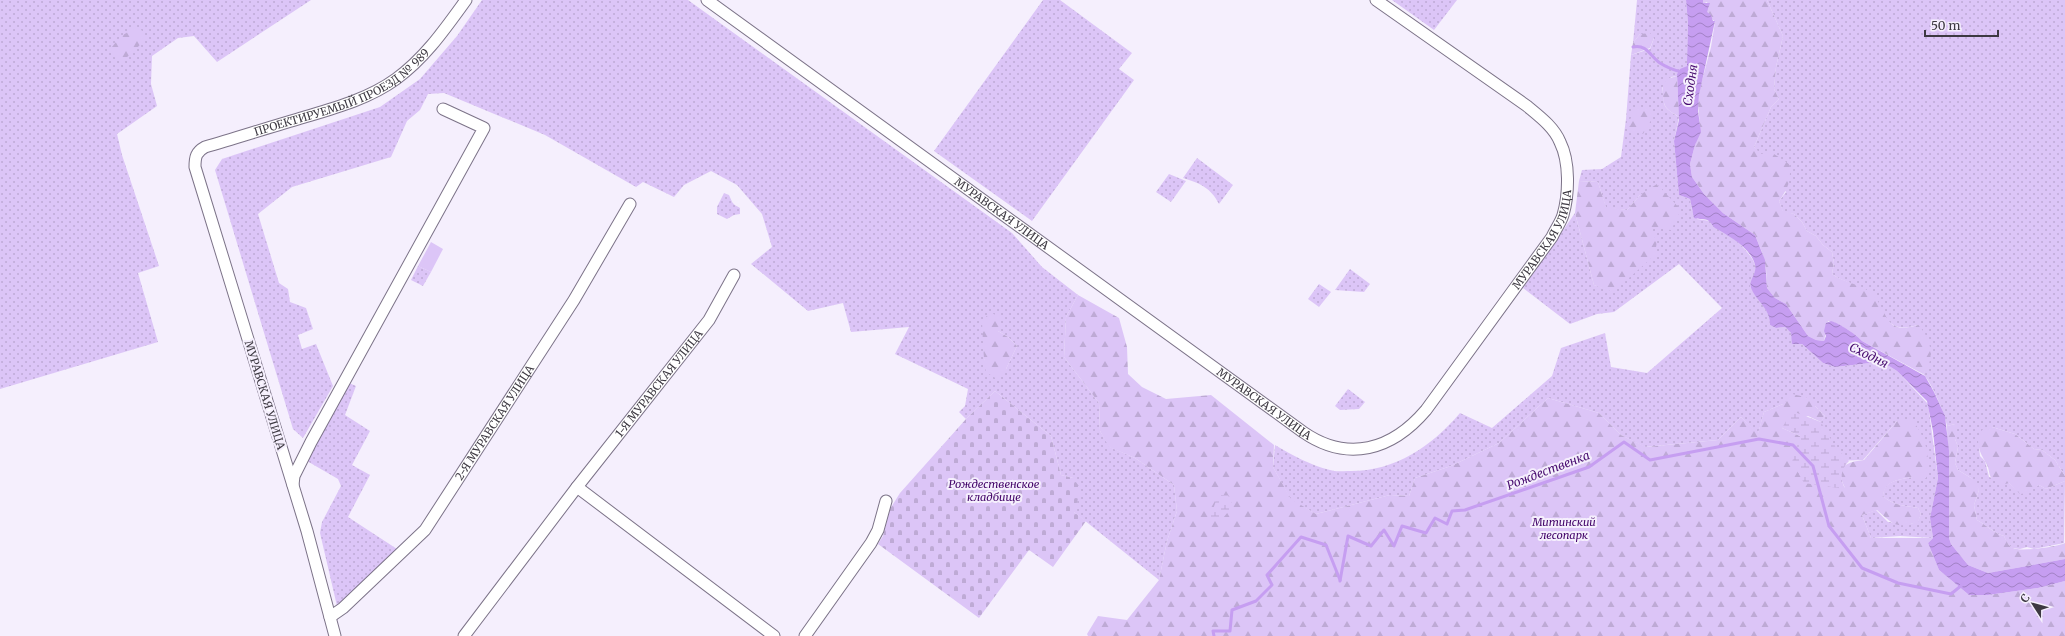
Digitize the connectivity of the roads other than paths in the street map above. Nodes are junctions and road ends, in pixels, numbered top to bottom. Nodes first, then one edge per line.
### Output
1 (466, 0) edge
2 (707, 0) edge
3 (1376, 0) edge
4 (443, 110) dead end
5 (196, 155) joint
6 (630, 204) dead end
7 (734, 276) dead end
8 (293, 486) junction
9 (577, 487) junction
10 (886, 501) dead end
11 (330, 618) junction
12 (335, 636) edge
13 (464, 636) edge
14 (774, 636) edge
15 (805, 636) edge

1 - 5 street, ПРОЕКТИРУЕМЫЙ ПРОЕЗД № 989
2 - 3 street, МУРАВСКАЯ УЛИЦА
4 - 8 street
5 - 8 street, МУРАВСКАЯ УЛИЦА
6 - 11 street, 2-Я МУРАВСКАЯ УЛИЦА
7 - 9 street, 1-Я МУРАВСКАЯ УЛИЦА
8 - 11 street, МУРАВСКАЯ УЛИЦА
9 - 13 street, 1-Я МУРАВСКАЯ УЛИЦА
9 - 14 street
10 - 15 street
11 - 12 street, МУРАВСКАЯ УЛИЦА

